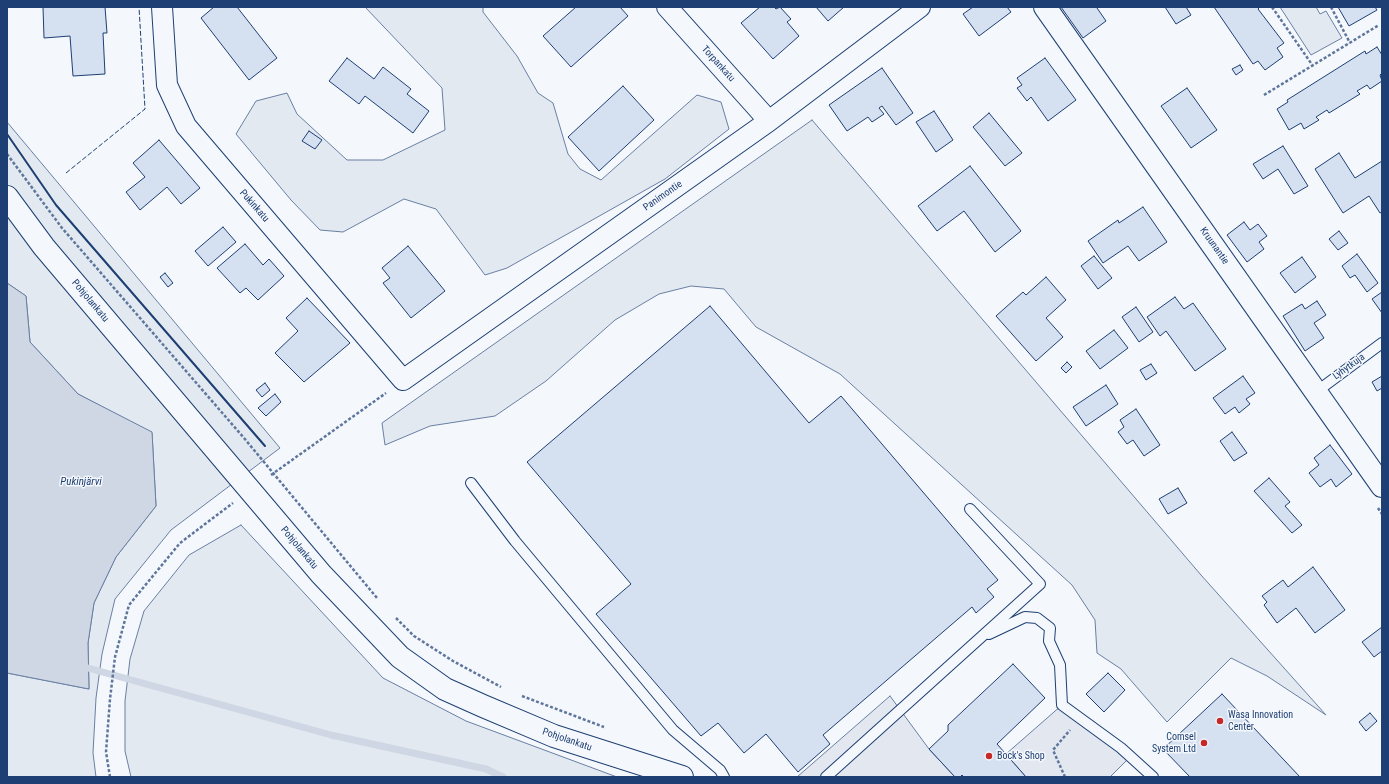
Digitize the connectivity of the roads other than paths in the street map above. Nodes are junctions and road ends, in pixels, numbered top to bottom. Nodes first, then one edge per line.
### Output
1 (162, 7) edge
2 (667, 7) edge
3 (920, 7) edge
4 (1045, 7) edge
5 (769, 121) junction
6 (7, 197) edge
7 (1382, 343) edge
8 (403, 380) joint
9 (1316, 392) junction
10 (471, 483) dead end
11 (1382, 486) edge
12 (970, 509) dead end
13 (979, 639) junction
14 (682, 777) edge
15 (724, 777) edge
16 (826, 777) edge
17 (1153, 777) edge

1 - 8 street, Pukinkatu
2 - 5 street, Torpankatu
3 - 5 street, Panimontie
4 - 9 main road, Kruunantie
5 - 8 street, Panimontie
6 - 14 main road, Pohjolankatu
7 - 9 lane, Lyhytkuja
9 - 11 main road, Kruunantie
10 - 15 lane
12 - 13 lane
13 - 16 lane
13 - 17 lane

